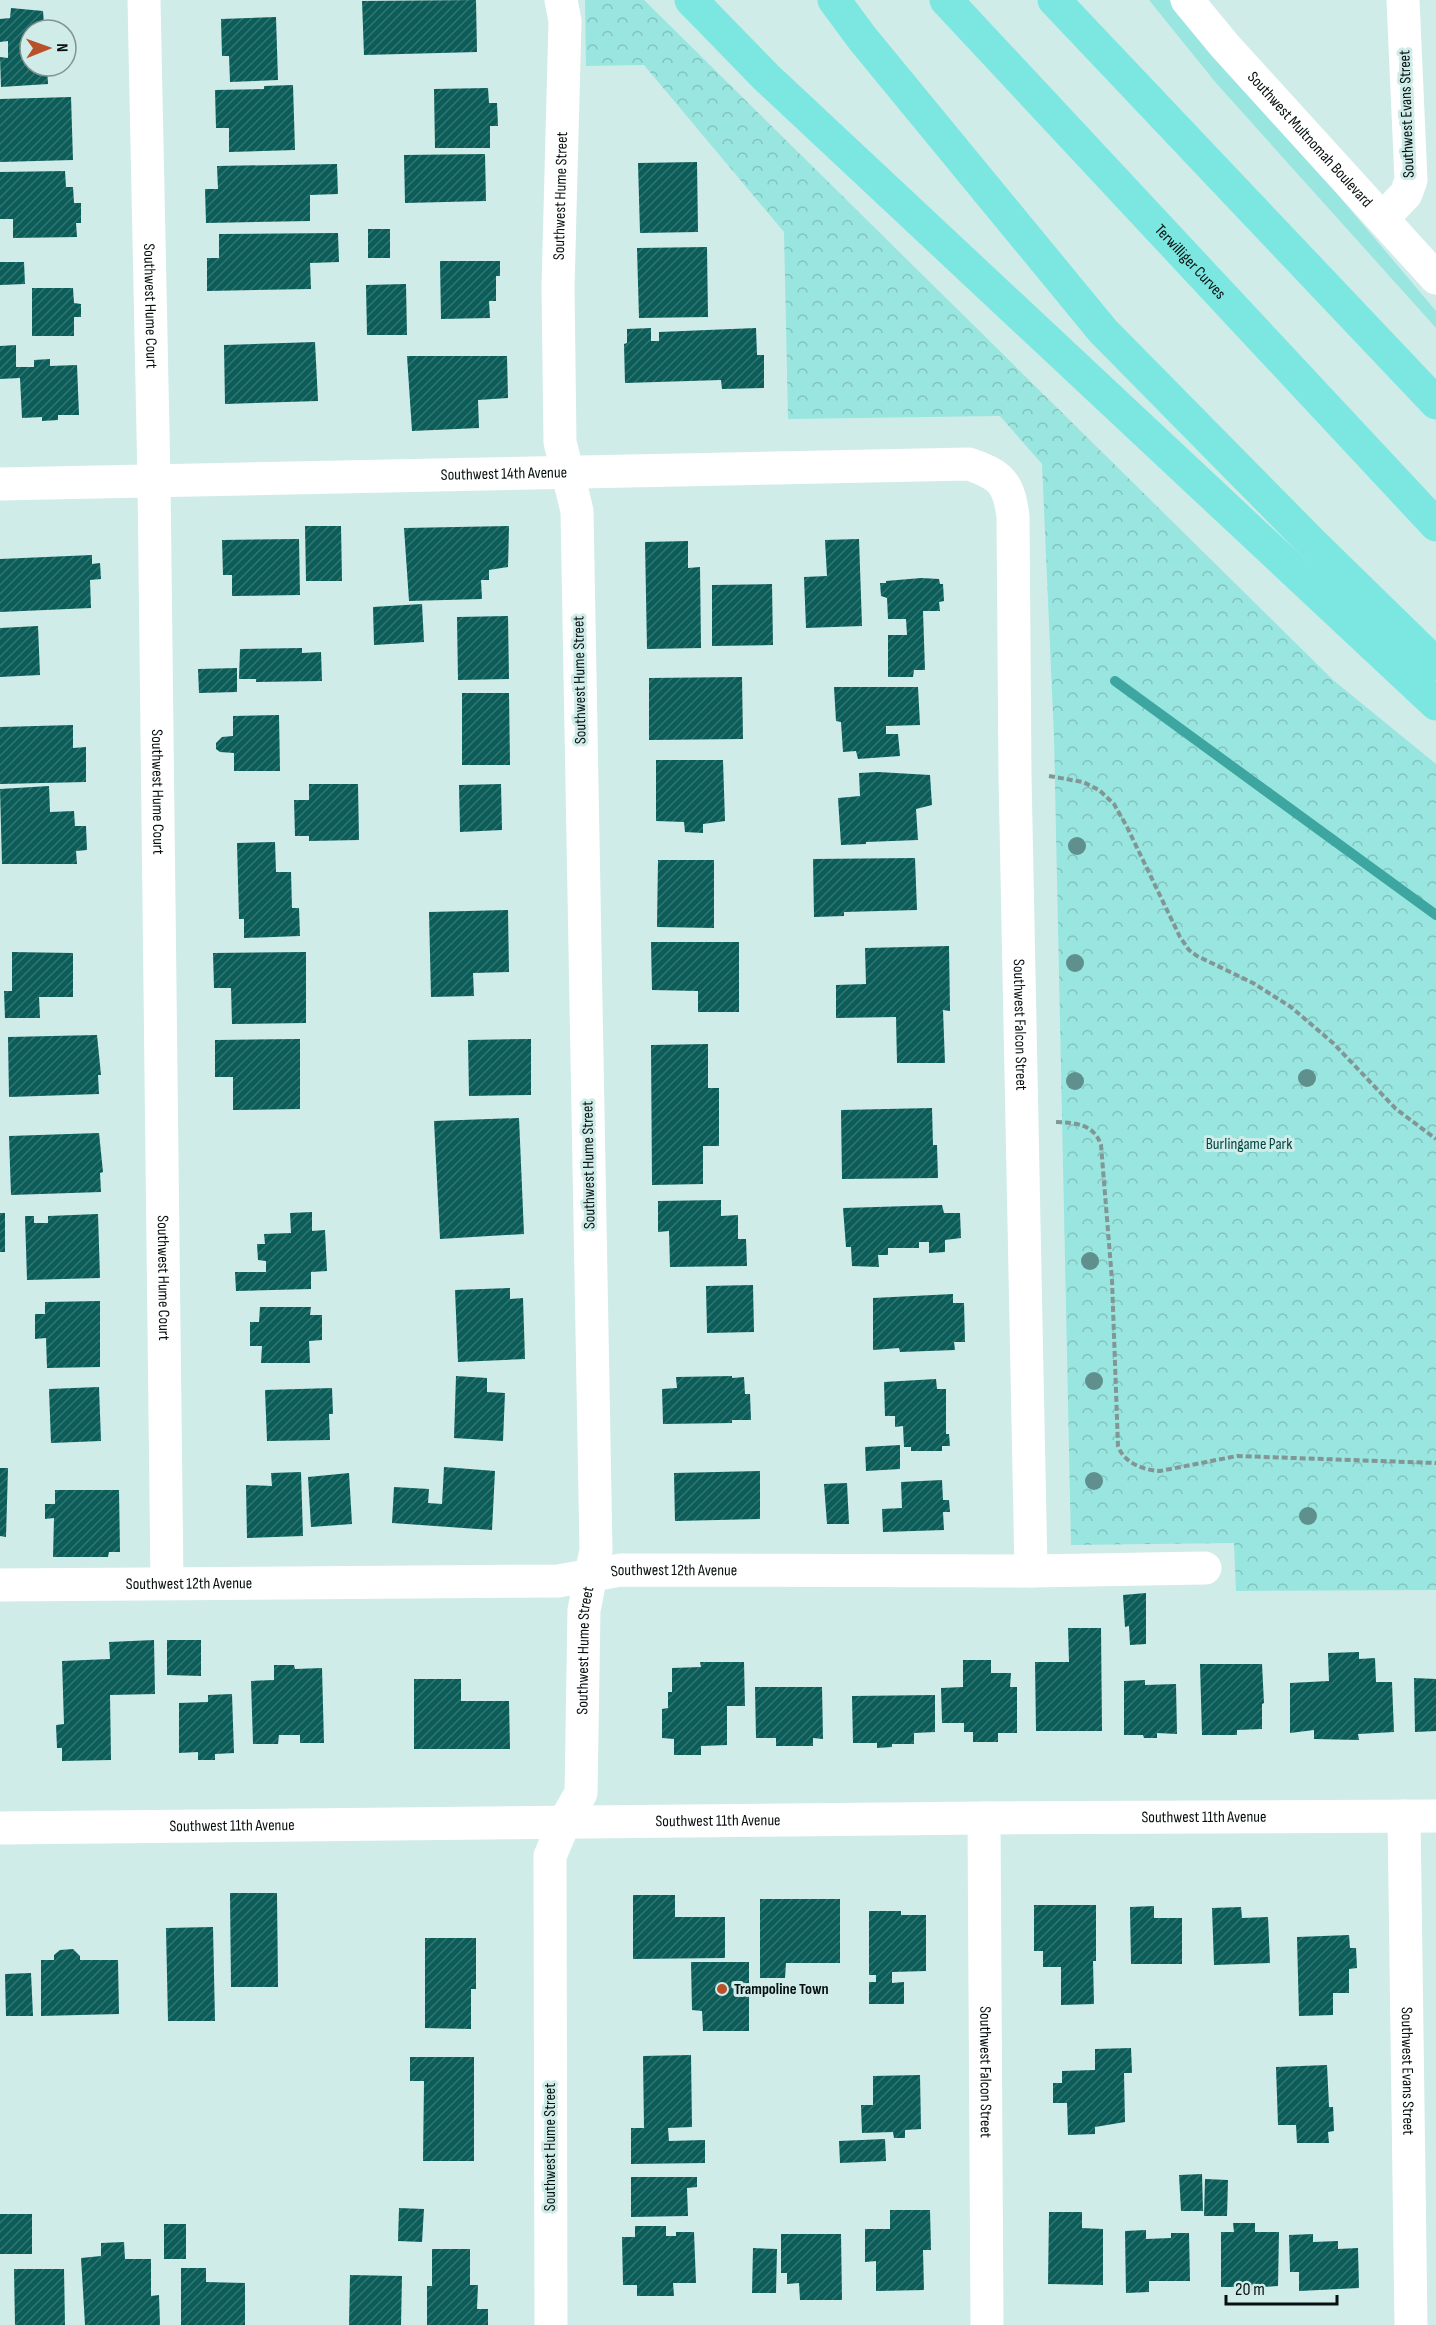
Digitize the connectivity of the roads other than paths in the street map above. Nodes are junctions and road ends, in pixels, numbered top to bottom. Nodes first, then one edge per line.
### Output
1 (144, 0) edge
2 (561, 0) edge
3 (691, 0) edge
4 (834, 0) edge
5 (946, 0) edge
6 (1187, 0) edge
7 (1403, 0) edge
8 (1061, 5) edge
9 (1383, 218) junction
10 (1436, 278) edge
11 (1436, 403) edge
12 (567, 472) junction
13 (153, 480) junction
14 (1003, 481) joint
15 (0, 484) edge
16 (1436, 525) edge
17 (1436, 664) edge
18 (1436, 704) edge
19 (1205, 1568) dead end
20 (1031, 1571) junction
21 (590, 1576) junction
22 (167, 1583) junction
23 (0, 1585) edge
24 (1404, 1816) junction
25 (1436, 1816) edge
26 (984, 1818) junction
27 (564, 1823) junction
28 (0, 1828) edge
29 (550, 2325) edge
30 (987, 2325) edge
31 (1411, 2325) edge

1 - 13 street, Southwest Hume Court
2 - 12 street, Southwest Hume Street
3 - 18 highway
4 - 17 highway
5 - 16 highway, Terwilliger Curves
6 - 9 street, Southwest Multnomah Boulevard
7 - 9 street, Southwest Evans Street
8 - 11 highway
9 - 10 street, Southwest Multnomah Boulevard
12 - 13 street, Southwest 14th Avenue
12 - 14 street, Southwest 14th Avenue
12 - 21 street, Southwest Hume Street
13 - 15 street, Southwest 14th Avenue
13 - 22 street, Southwest Hume Court
14 - 20 street, Southwest Falcon Street
19 - 20 street, Southwest 12th Avenue
20 - 21 street, Southwest 12th Avenue
21 - 22 street, Southwest 12th Avenue
21 - 27 street, Southwest Hume Street
22 - 23 street, Southwest 12th Avenue
24 - 25 street, Southwest 11th Avenue
24 - 26 street, Southwest 11th Avenue
24 - 31 street, Southwest Evans Street
26 - 27 street, Southwest 11th Avenue
26 - 30 street, Southwest Falcon Street
27 - 28 street, Southwest 11th Avenue
27 - 29 street, Southwest Hume Street

